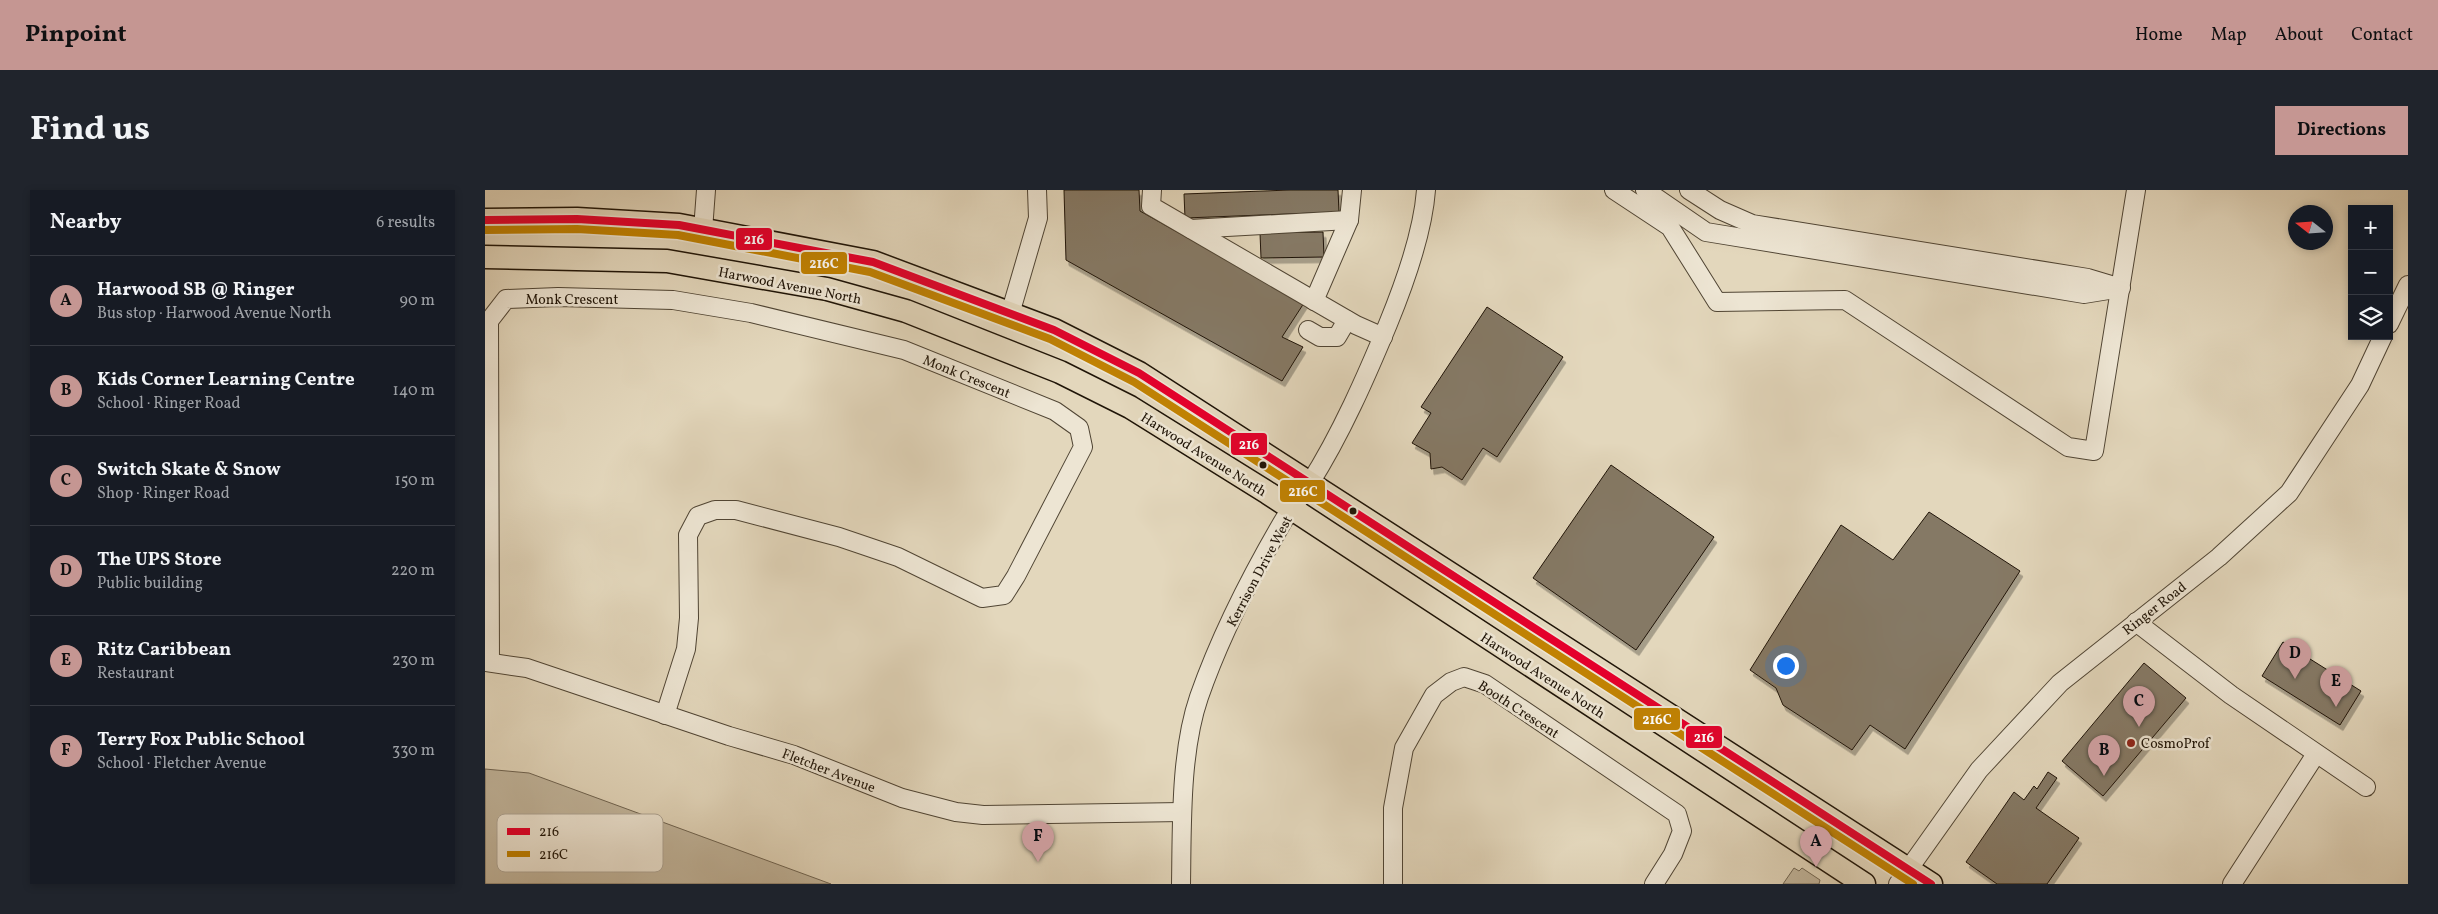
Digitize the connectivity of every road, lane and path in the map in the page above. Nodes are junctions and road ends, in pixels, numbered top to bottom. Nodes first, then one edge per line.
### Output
1 (707, 190) edge
2 (1037, 190) edge
3 (1152, 190) edge
4 (1352, 190) edge
5 (1426, 190) edge
6 (1614, 190) edge
7 (1645, 190) edge
8 (1689, 190) edge
9 (2136, 190) edge
10 (485, 220) edge
11 (1349, 220) junction
12 (1191, 229) junction
13 (703, 230) junction
14 (485, 258) edge
15 (2408, 284) edge
16 (2121, 288) junction
17 (1314, 301) junction
18 (1010, 314) junction
19 (2393, 316) edge
20 (1347, 320) junction
21 (1308, 330) dead end
22 (1383, 337) junction
23 (2381, 340) edge
24 (1310, 482) junction
25 (1291, 509) junction
26 (2136, 622) junction
27 (487, 662) edge
28 (665, 714) junction
29 (2316, 754) junction
30 (2366, 786) dead end
31 (1182, 812) junction
32 (1903, 876) edge
33 (1181, 884) edge
34 (1393, 884) edge
35 (1654, 884) edge
36 (1864, 884) edge
37 (1931, 884) edge
38 (2232, 884) edge

1 - 13 street
2 - 18 street
3 - 12 street
4 - 11 street
5 - 22 street, Kerrison Drive West
6 - 16 street
7 - 16 street
8 - 16 street
9 - 16 street
10 - 13 main road
11 - 12 street
11 - 17 street
12 - 17 street
13 - 18 main road
14 - 25 main road, Harwood Avenue North
15 - 19 street
17 - 20 street
18 - 24 main road
20 - 21 street
20 - 22 street
22 - 24 street, Kerrison Drive West
23 - 26 street, Ringer Road
24 - 25 street, Kerrison Drive West
24 - 32 main road
25 - 31 street, Kerrison Drive West
25 - 36 main road, Harwood Avenue North
26 - 29 street
26 - 32 street, Ringer Road
27 - 28 street, Fletcher Avenue
27 - 28 street, Monk Crescent
28 - 31 street, Fletcher Avenue
29 - 30 street
29 - 38 street
31 - 33 street, Kerrison Drive West
32 - 37 main road
34 - 35 street, Booth Crescent

